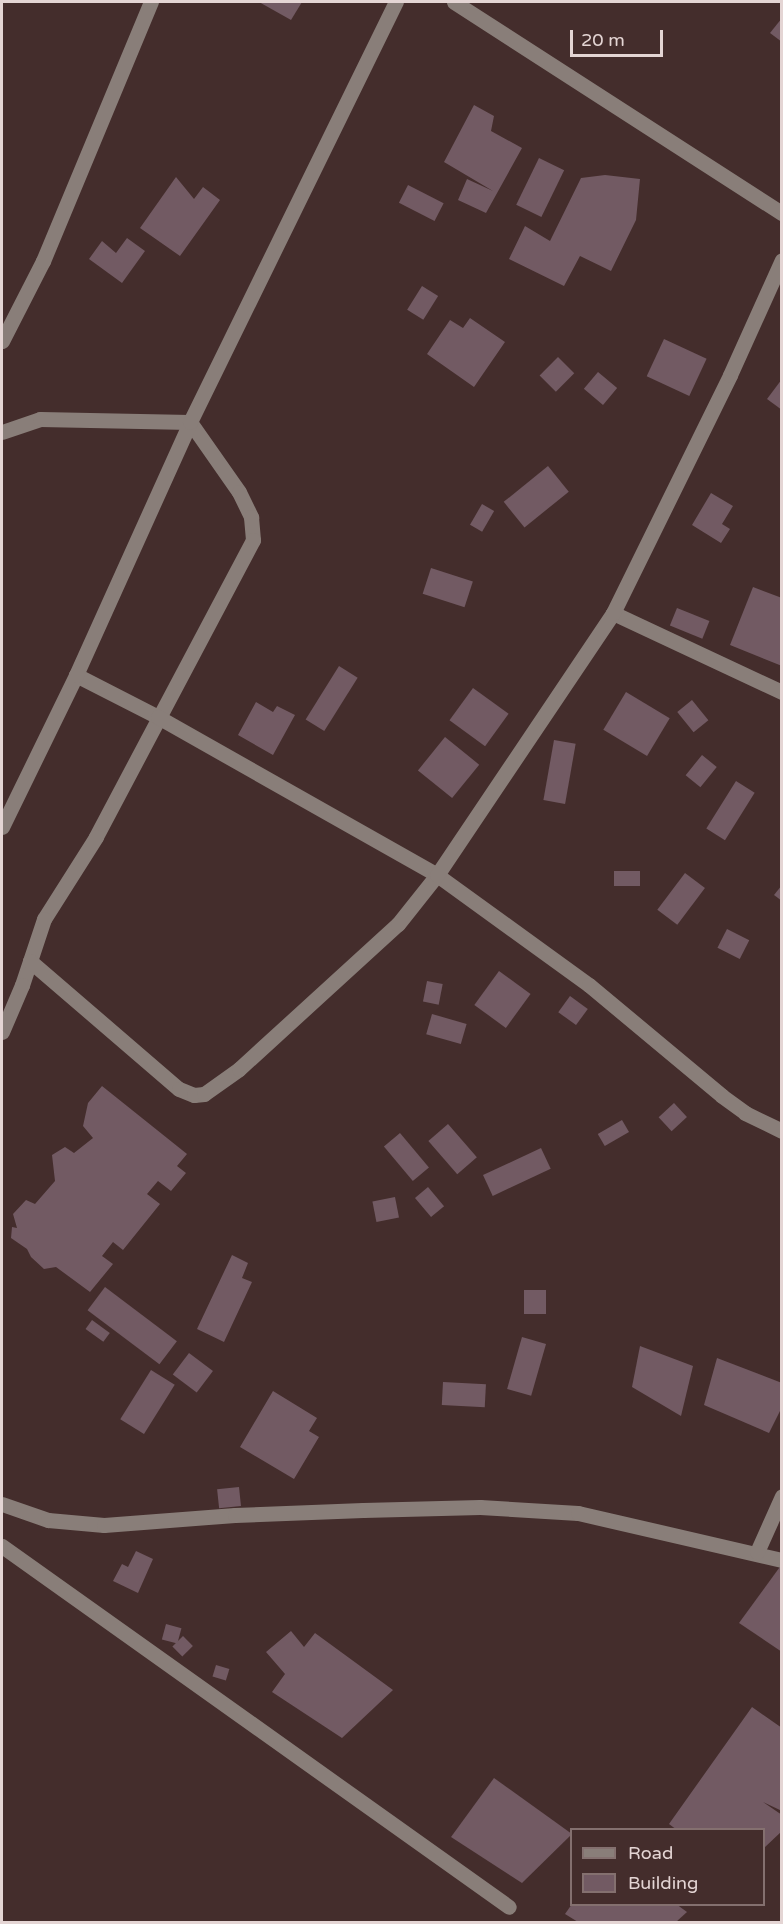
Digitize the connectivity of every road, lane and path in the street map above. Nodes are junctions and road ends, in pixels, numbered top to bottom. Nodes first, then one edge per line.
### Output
1 (151, 2) edge
2 (396, 2) edge
3 (454, 2) edge
4 (782, 213) edge
5 (782, 260) edge
6 (2, 340) edge
7 (190, 422) junction
8 (2, 432) edge
9 (613, 613) junction
10 (76, 675) junction
11 (782, 692) edge
12 (158, 717) junction
13 (2, 827) edge
14 (437, 875) junction
15 (30, 961) junction
16 (2, 1032) edge
17 (782, 1131) edge
18 (782, 1496) edge
19 (2, 1504) edge
20 (2, 1546) edge
21 (757, 1552) junction
22 (782, 1560) edge
23 (509, 1907) dead end

1 - 6 street
2 - 7 street
3 - 4 street
5 - 9 street
7 - 8 street
7 - 10 street
7 - 12 street
9 - 11 street
9 - 14 street
10 - 12 street
10 - 13 street
12 - 14 street
12 - 15 street
14 - 15 street
14 - 17 street
15 - 16 street
18 - 21 street
19 - 21 street
20 - 23 street
21 - 22 street

